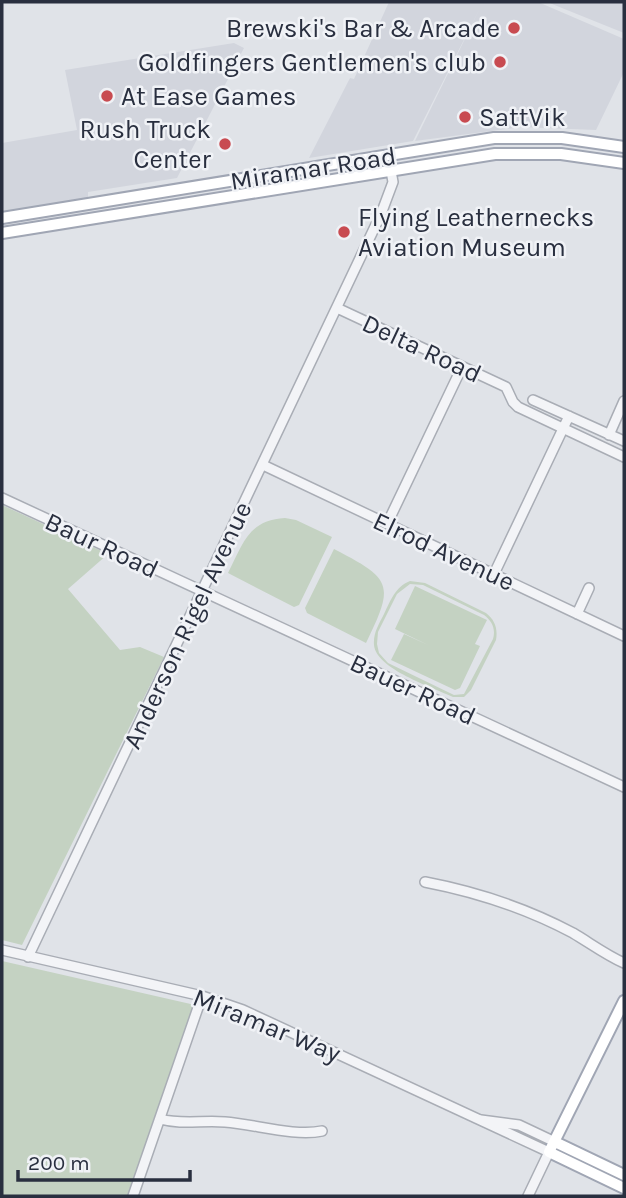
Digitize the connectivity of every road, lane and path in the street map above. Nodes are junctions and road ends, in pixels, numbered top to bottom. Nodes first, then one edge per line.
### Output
1 (624, 147) edge
2 (624, 163) edge
3 (391, 171) junction
4 (2, 218) edge
5 (2, 233) edge
6 (337, 309) junction
7 (462, 367) junction
8 (533, 400) dead end
9 (624, 401) edge
10 (569, 416) junction
11 (563, 428) junction
12 (609, 435) junction
13 (624, 442) edge
14 (624, 457) edge
15 (263, 465) junction
16 (2, 498) edge
17 (387, 524) junction
18 (494, 574) junction
19 (590, 588) dead end
20 (203, 592) junction
21 (577, 614) junction
22 (624, 636) edge
23 (624, 787) edge
24 (425, 882) dead end
25 (2, 950) edge
26 (28, 957) junction
27 (624, 963) edge
28 (202, 996) junction
29 (624, 1001) edge
30 (160, 1119) junction
31 (481, 1120) junction
32 (322, 1131) dead end
33 (555, 1142) junction
34 (548, 1152) junction
35 (624, 1175) edge
36 (624, 1188) edge
37 (137, 1195) edge
38 (528, 1196) edge

1 - 4 main road, Miramar Road
2 - 3 main road, Miramar Road
3 - 5 main road, Miramar Road
3 - 6 street, Anderson Rigel Avenue
6 - 7 street, Delta Road
6 - 15 street, Anderson Rigel Avenue
7 - 11 street, Delta Road
7 - 17 street
8 - 10 street
9 - 12 street
10 - 11 street
10 - 12 street
11 - 14 street
11 - 18 street
12 - 13 street
15 - 17 street, Elrod Avenue
15 - 20 street, Anderson Rigel Avenue
16 - 20 street, Baur Road
17 - 18 street, Elrod Avenue
18 - 21 street, Elrod Avenue
19 - 21 street
20 - 23 street, Bauer Road
20 - 26 street, Anderson Rigel Avenue
21 - 22 street, Elrod Avenue
24 - 27 street
25 - 26 street, Miramar Way
26 - 28 street, Miramar Way
28 - 30 street
28 - 31 street, Miramar Way
29 - 33 main road
30 - 32 street
30 - 37 street
31 - 33 street, Miramar Way
31 - 34 street, Miramar Way
33 - 34 main road
33 - 35 main road, Miramar Way
34 - 36 main road, Miramar Way
34 - 38 street

